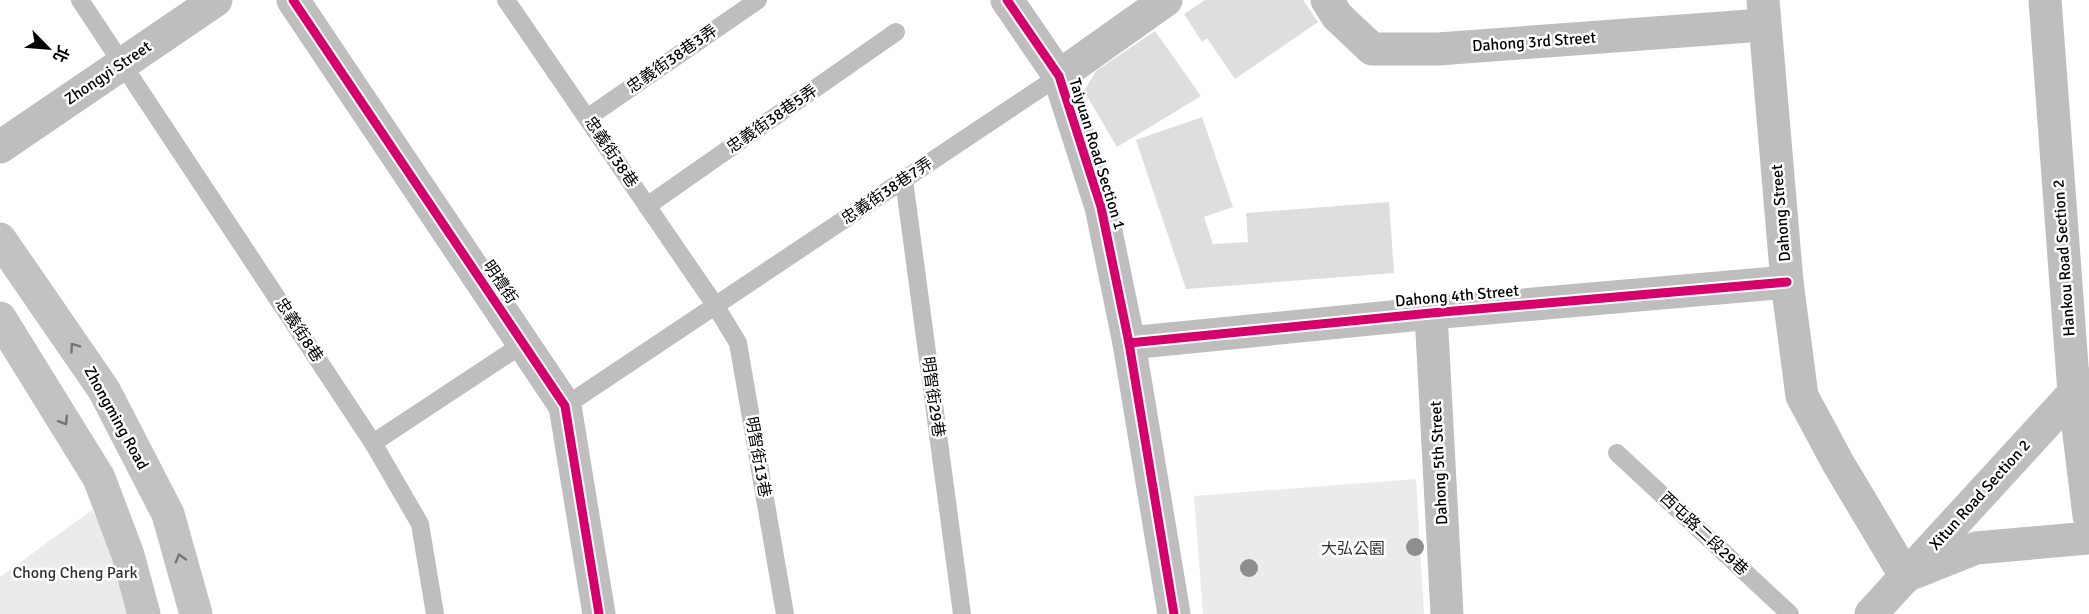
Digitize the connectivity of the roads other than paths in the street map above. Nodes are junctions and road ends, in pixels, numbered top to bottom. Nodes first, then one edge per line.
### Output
1 (80, 0) edge
2 (216, 0) edge
3 (293, 0) edge
4 (758, 0) edge
5 (1007, 0) edge
6 (1166, 0) edge
7 (1327, 0) edge
8 (2045, 0) edge
9 (515, 3) edge
10 (1763, 12) edge
11 (896, 32) dead end
12 (123, 63) junction
13 (1059, 76) junction
14 (587, 118) junction
15 (0, 147) edge
16 (904, 180) junction
17 (647, 206) junction
18 (0, 239) edge
19 (1787, 282) junction
20 (715, 305) junction
21 (1431, 313) junction
22 (0, 318) edge
23 (1130, 343) junction
24 (523, 344) junction
25 (2081, 385) edge
26 (565, 406) junction
27 (373, 443) junction
28 (1617, 453) dead end
29 (2089, 516) edge
30 (2089, 538) edge
31 (1906, 576) junction
32 (144, 614) edge
33 (196, 614) edge
34 (435, 614) edge
35 (599, 614) edge
36 (785, 614) edge
37 (962, 614) edge
38 (1174, 614) edge
39 (1447, 614) edge
40 (1790, 614) edge
41 (1871, 614) edge

1 - 12 lane, 忠義街8巷
2 - 12 street, Zhongyi Street
3 - 24 street, 明禮街
4 - 14 lane, 忠義街38巷3弄
5 - 13 street, Taiyuan Road Section 1
6 - 13 street
7 - 10 street, Dahong 3rd Street
8 - 25 street, Hankou Road Section 2
9 - 14 lane, 忠義街38巷
10 - 19 street, Dahong Street
11 - 17 lane, 忠義街38巷5弄
12 - 15 street, Zhongyi Street
12 - 27 lane, 忠義街8巷
13 - 16 lane, 忠義街38巷7弄
13 - 23 street, Taiyuan Road Section 1
14 - 17 lane, 忠義街38巷
16 - 20 lane, 忠義街38巷7弄
16 - 37 lane, 明智街29巷
17 - 20 lane, 忠義街38巷
33 -> 18 main road, Zhongming Road
19 - 21 street, Dahong 4th Street
19 - 31 street, Dahong Street
20 - 26 lane, 忠義街38巷7弄
20 - 36 lane, 明智街13巷
21 - 23 street, Dahong 4th Street
21 - 39 street, Dahong 5th Street
22 -> 32 main road
23 - 38 street, Taiyuan Road Section 1
24 - 26 street, 明禮街
24 - 27 lane
25 - 29 street, Hankou Road Section 2
25 - 31 street, Xitun Road Section 2
26 - 35 street, 明禮街
27 - 34 lane, 忠義街8巷
28 - 40 lane, 西屯路二段29巷
30 - 31 street
31 - 41 street, Xitun Road Section 2

